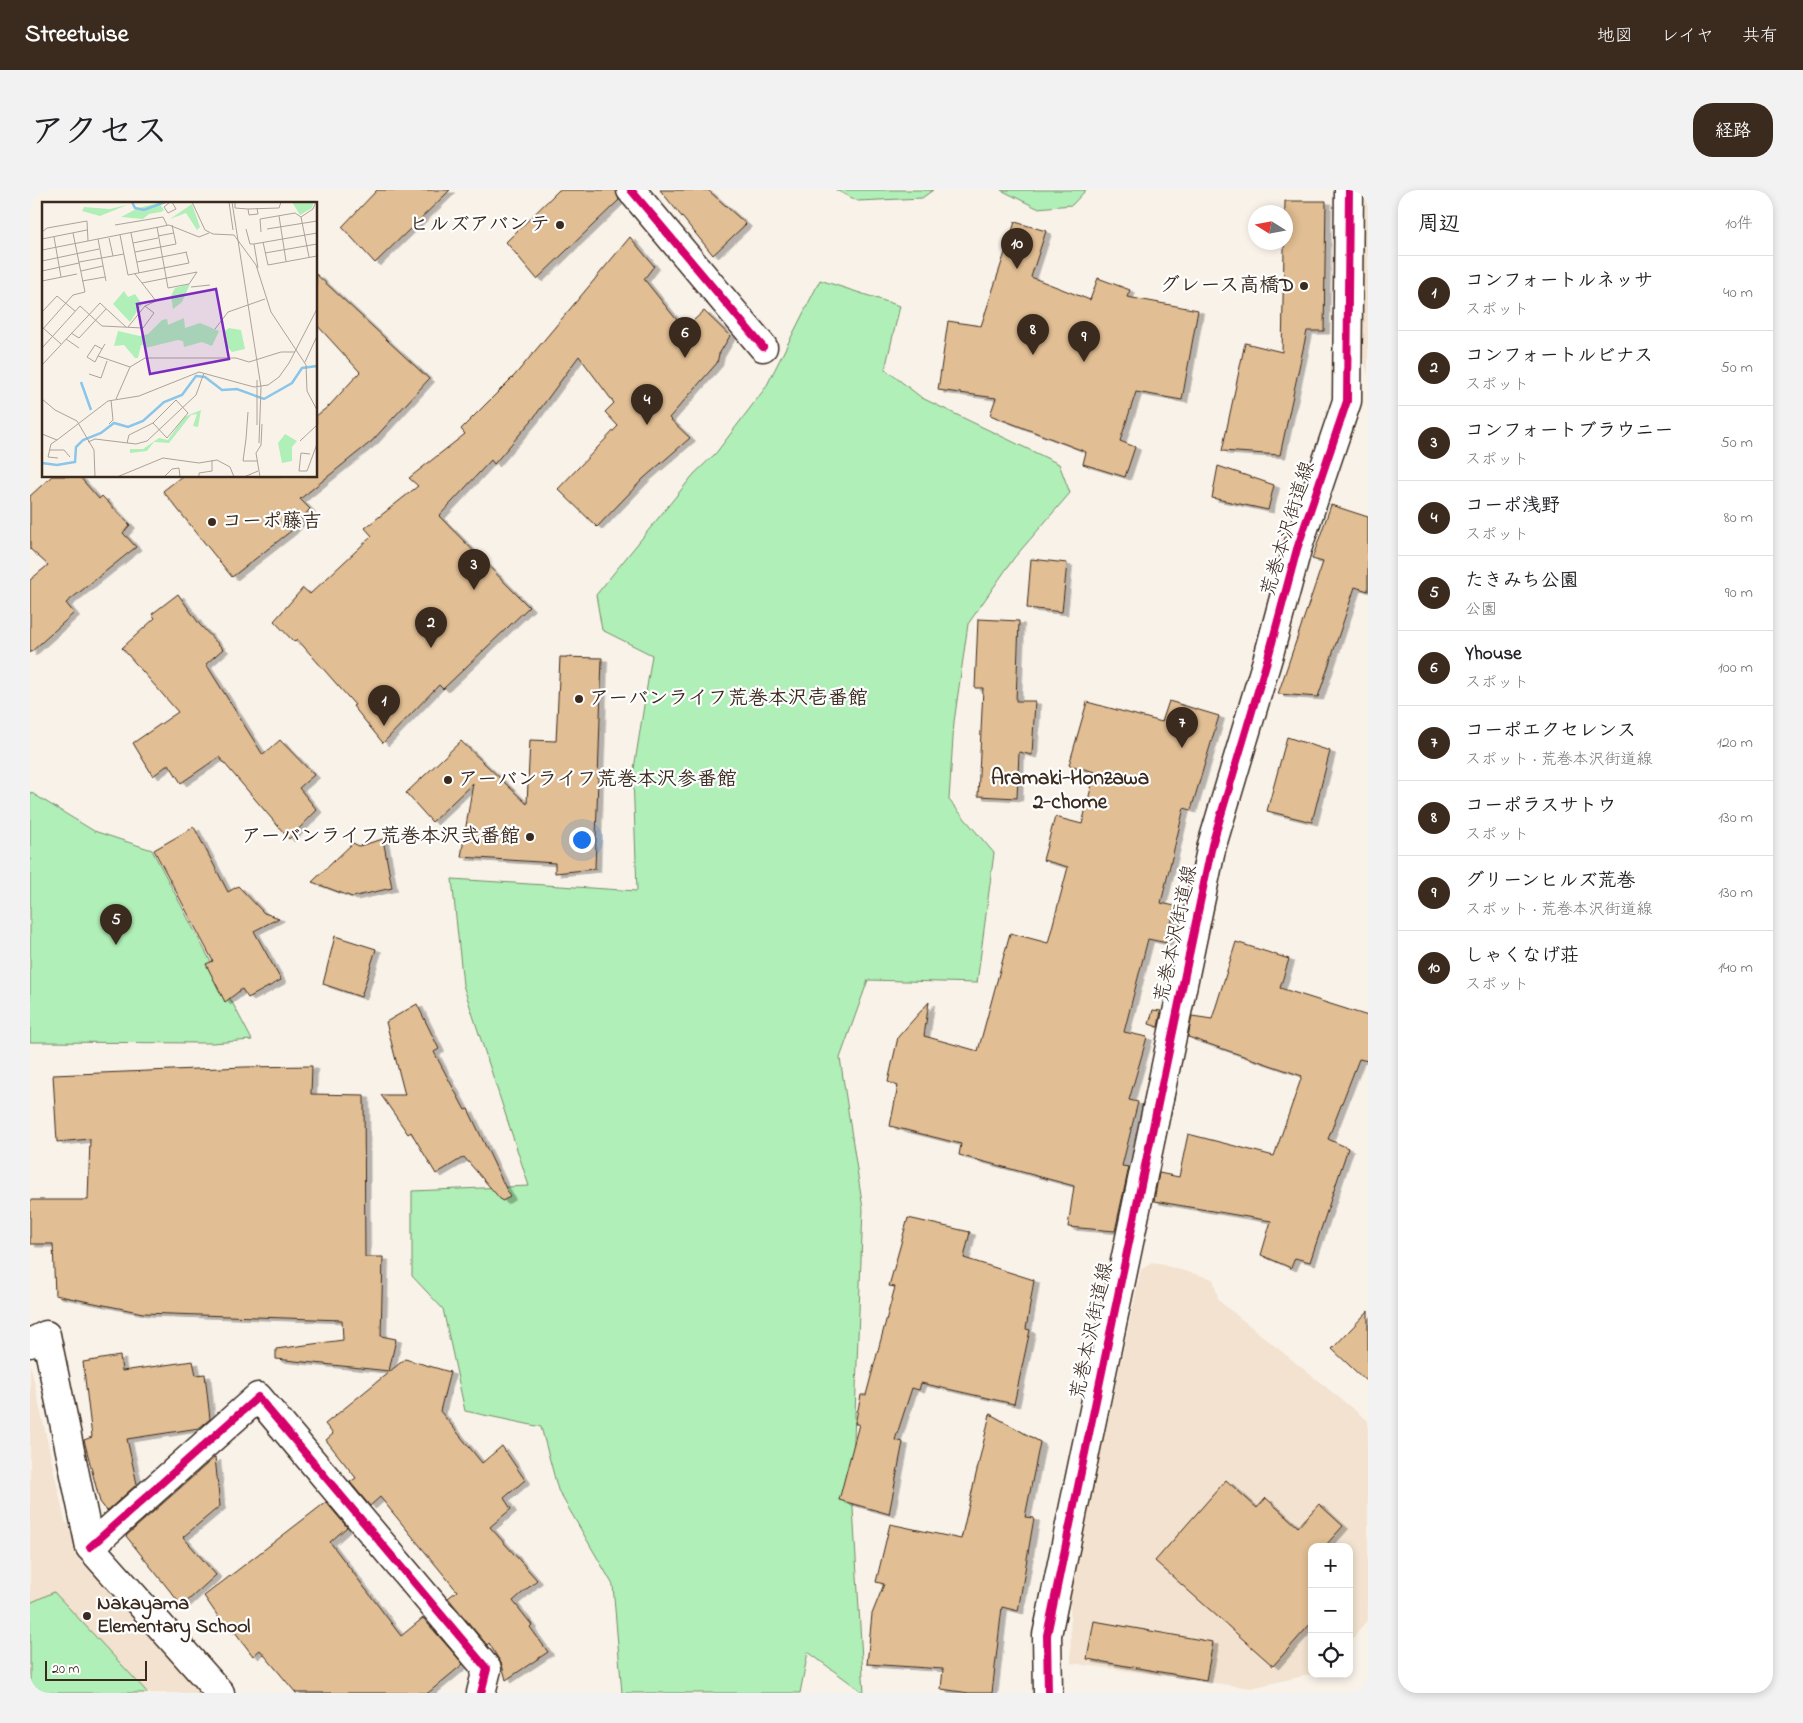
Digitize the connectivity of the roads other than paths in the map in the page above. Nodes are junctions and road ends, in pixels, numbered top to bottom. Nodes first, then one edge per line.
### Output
1 (631, 190) edge
2 (1348, 190) edge
3 (763, 347) dead end
4 (30, 1343) edge
5 (90, 1547) junction
6 (220, 1693) edge
7 (481, 1693) edge
8 (1048, 1693) edge

1 - 3 street
2 - 8 street, 荒巻本沢街道線
4 - 5 street
5 - 6 street
5 - 7 street

